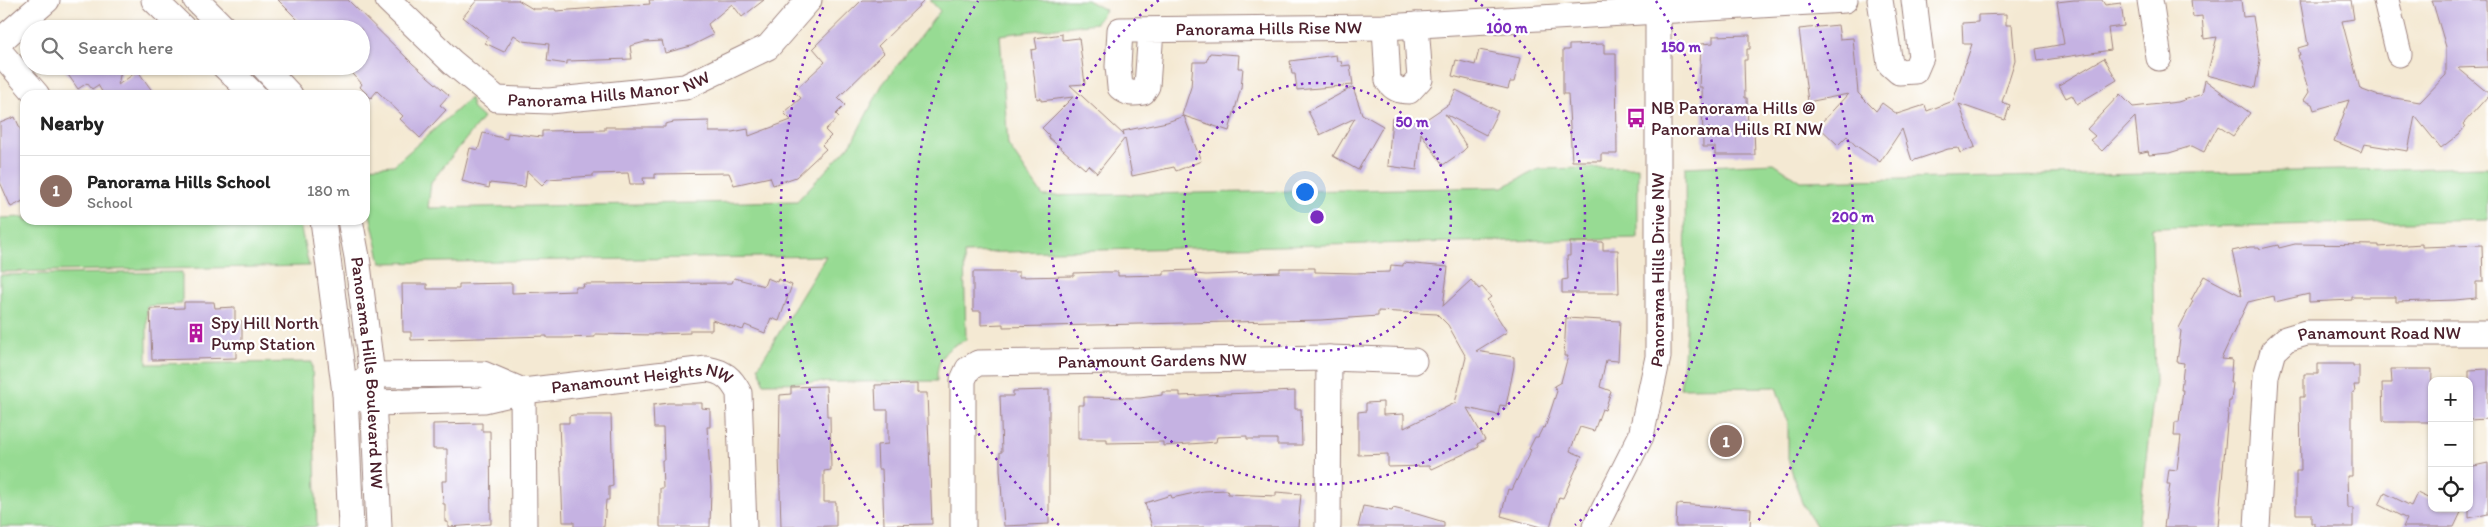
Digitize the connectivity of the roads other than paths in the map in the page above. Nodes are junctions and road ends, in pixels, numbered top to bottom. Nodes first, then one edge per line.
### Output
1 (46, 0) edge
2 (154, 0) edge
3 (196, 0) edge
4 (388, 0) edge
5 (809, 0) edge
6 (1845, 0) edge
7 (1880, 0) edge
8 (1914, 0) edge
9 (2150, 0) edge
10 (2386, 0) edge
11 (1658, 6) edge
12 (24, 20) edge
13 (175, 20) edge
14 (216, 20) edge
15 (20, 23) edge
16 (1416, 25) junction
17 (1385, 27) junction
18 (1151, 30) dead end
19 (0, 41) edge
20 (0, 52) edge
21 (2399, 54) dead end
22 (2159, 58) dead end
23 (233, 75) edge
24 (271, 75) edge
25 (33, 90) edge
26 (249, 90) edge
27 (285, 90) edge
28 (324, 225) edge
29 (351, 225) edge
30 (2488, 333) edge
31 (1329, 358) junction
32 (1414, 361) dead end
33 (372, 375) junction
34 (523, 391) junction
35 (345, 393) junction
36 (374, 403) junction
37 (351, 527) edge
38 (379, 527) edge
39 (524, 527) edge
40 (744, 527) edge
41 (963, 527) edge
42 (1328, 527) edge
43 (1595, 527) edge
44 (2257, 527) edge

1 - 12 street
2 - 13 street
3 - 14 street
4 - 5 street, Panorama Hills Manor NW
6 - 11 street, Panorama Hills Rise NW
7 - 8 street
9 - 22 street
10 - 21 street
11 - 16 street, Panorama Hills Rise NW
11 - 43 street, Panorama Hills Drive NW
15 - 19 street
16 - 17 street, Panorama Hills Rise NW
16 - 17 street, Panorama Hills Rise NW
17 - 18 street, Panorama Hills Rise NW
20 - 25 street
23 - 26 street
24 - 27 street
28 - 35 street, Panorama Hills Boulevard NW
29 - 33 street, Panorama Hills Boulevard NW
30 - 44 street, Panamount Road NW
31 - 32 street, Panamount Gardens NW
31 - 41 street, Panamount Gardens NW
31 - 42 street
33 - 34 street, Panamount Heights NW
33 - 35 street
33 - 36 street, Panorama Hills Boulevard NW
34 - 36 street, Panamount Heights NW
34 - 39 street, Panamount Heights NW
34 - 40 street, Panamount Heights NW
35 - 36 street, Panamount Heights NW
35 - 37 street, Panorama Hills Boulevard NW
36 - 38 street, Panorama Hills Boulevard NW

